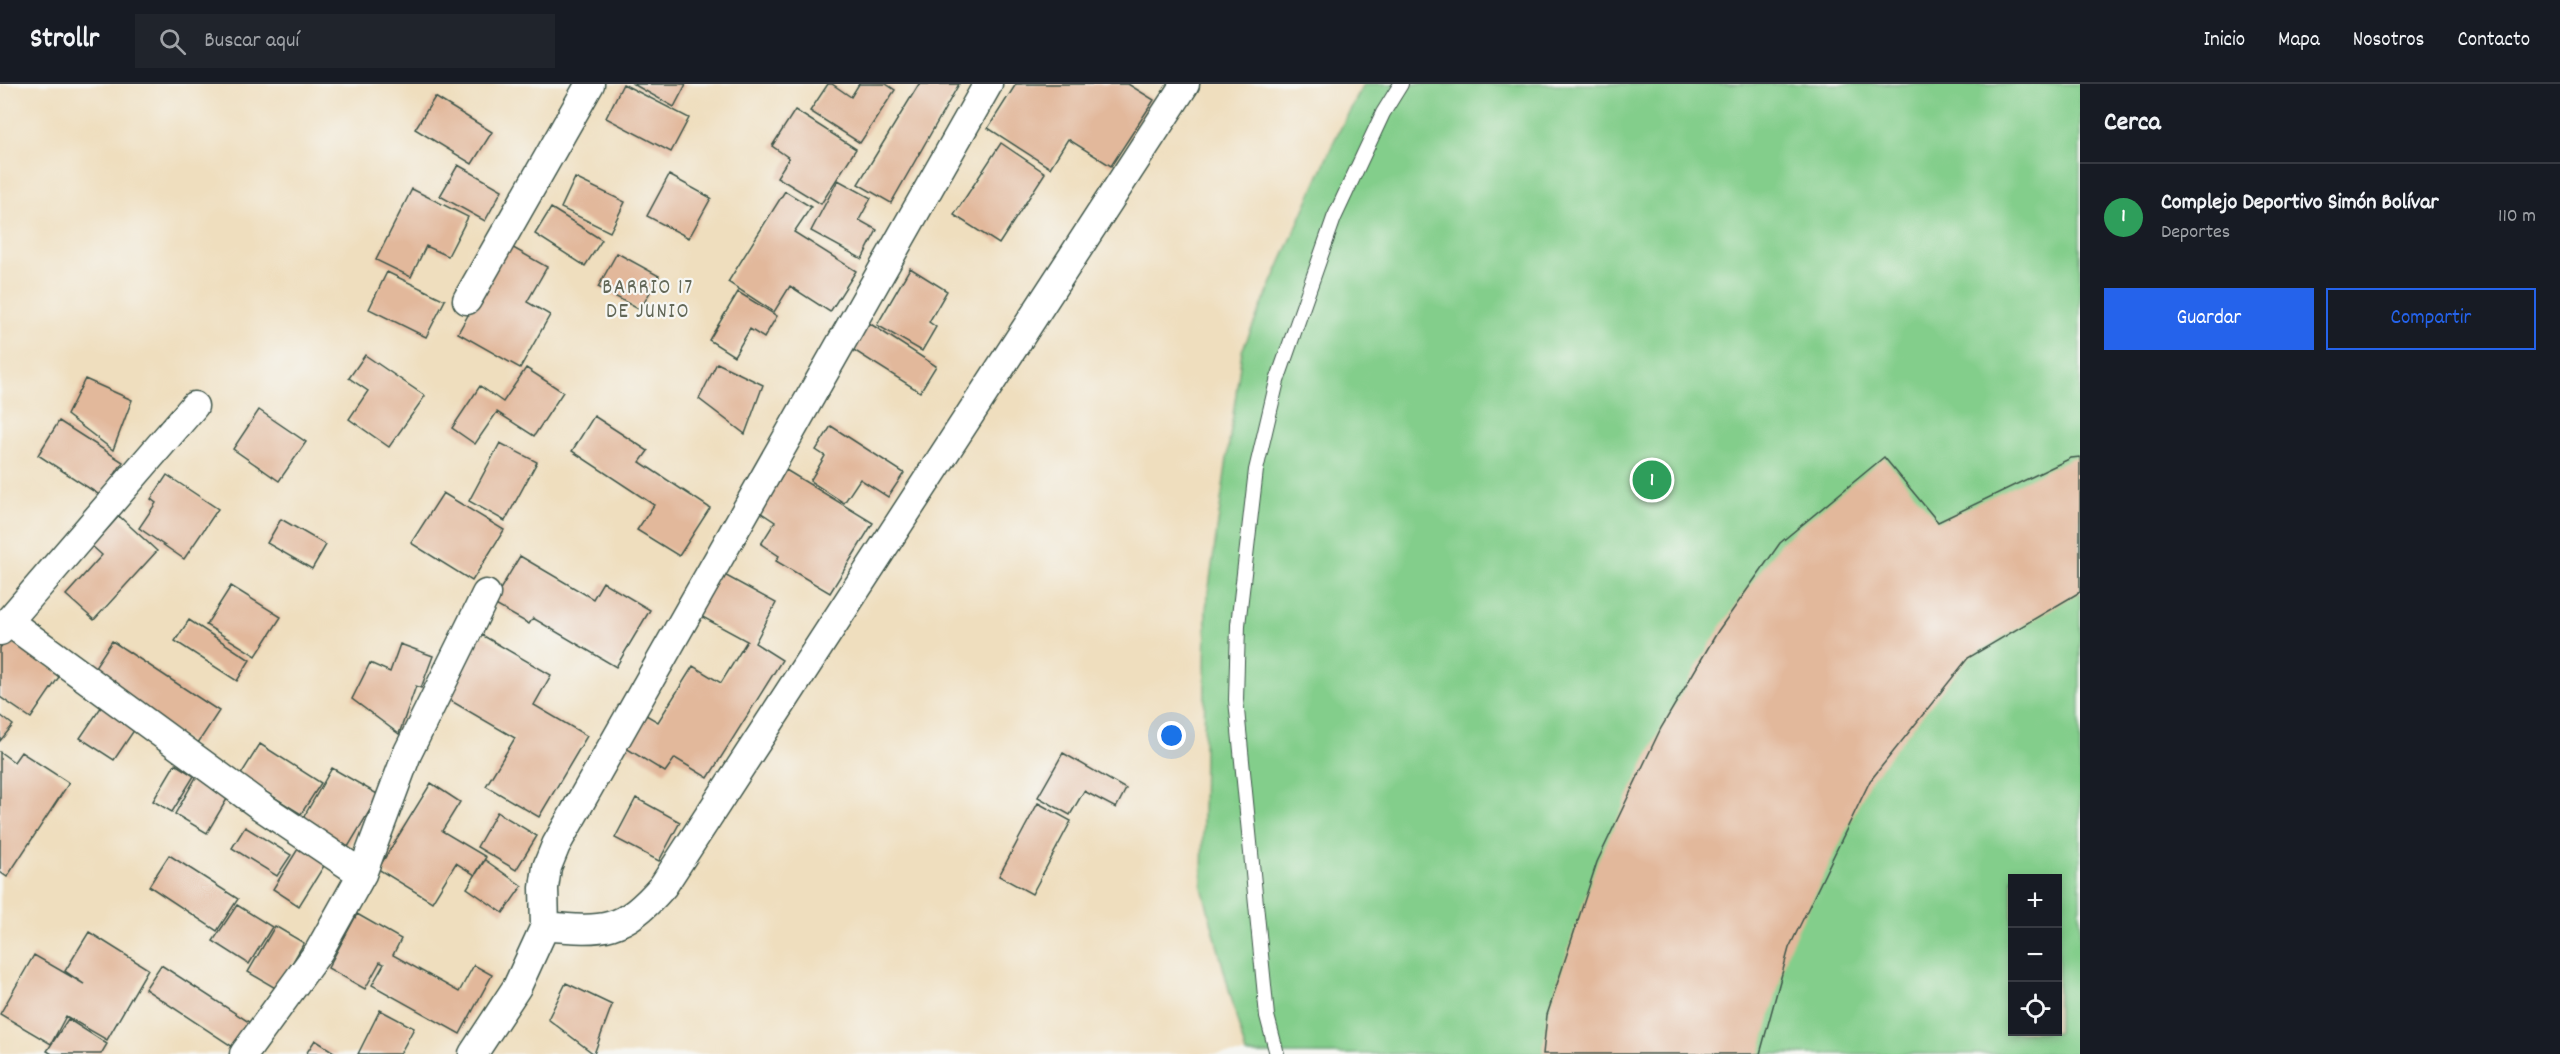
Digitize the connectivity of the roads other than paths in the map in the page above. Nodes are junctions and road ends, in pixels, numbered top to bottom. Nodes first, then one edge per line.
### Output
1 (590, 84) edge
2 (988, 84) edge
3 (1185, 84) edge
4 (1401, 84) edge
5 (467, 300) dead end
6 (194, 406) dead end
7 (486, 594) dead end
8 (5, 626) edge
9 (362, 874) junction
10 (545, 926) junction
11 (244, 1054) edge
12 (473, 1054) edge
13 (1277, 1054) edge

1 - 5 street
2 - 10 street
3 - 10 street
4 - 13 lane
6 - 8 street
7 - 9 street
8 - 9 street
9 - 11 street
10 - 12 street

